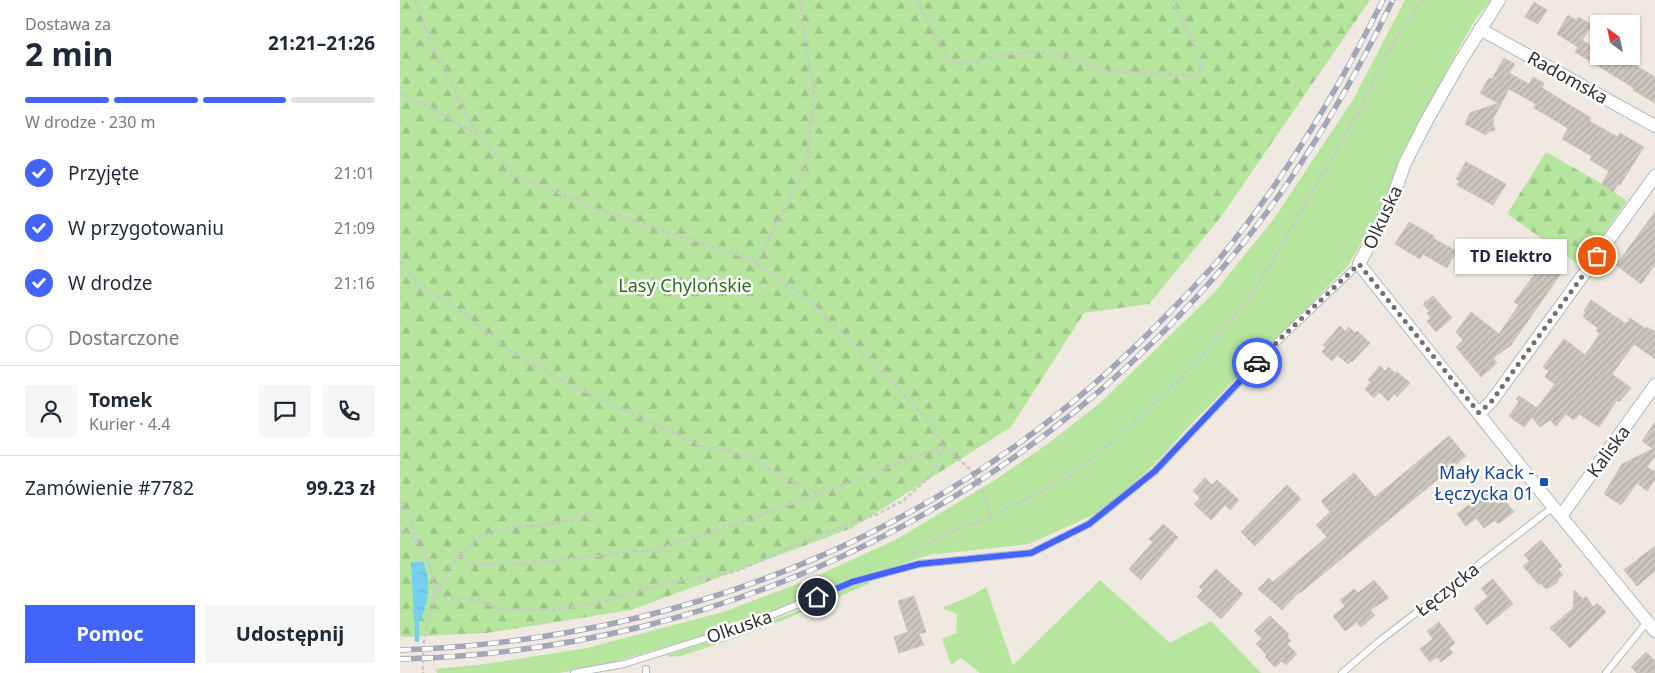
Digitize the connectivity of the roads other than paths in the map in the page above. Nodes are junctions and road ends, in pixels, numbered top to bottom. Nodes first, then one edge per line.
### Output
1 (1499, 0) edge
2 (1480, 29) junction
3 (1655, 126) edge
4 (1655, 176) edge
5 (1359, 264) junction
6 (1655, 385) edge
7 (1479, 413) junction
8 (1557, 512) junction
9 (1652, 623) edge
10 (574, 673) edge
11 (1342, 673) edge
12 (1606, 673) edge

1 - 2 street, Olkuska
2 - 3 street, Radomska
2 - 5 street, Olkuska
4 - 7 street
5 - 7 street
5 - 10 lane, Olkuska
6 - 8 street, Kaliska
7 - 8 street
8 - 9 street
8 - 11 lane, Łęczycka
9 - 12 lane

